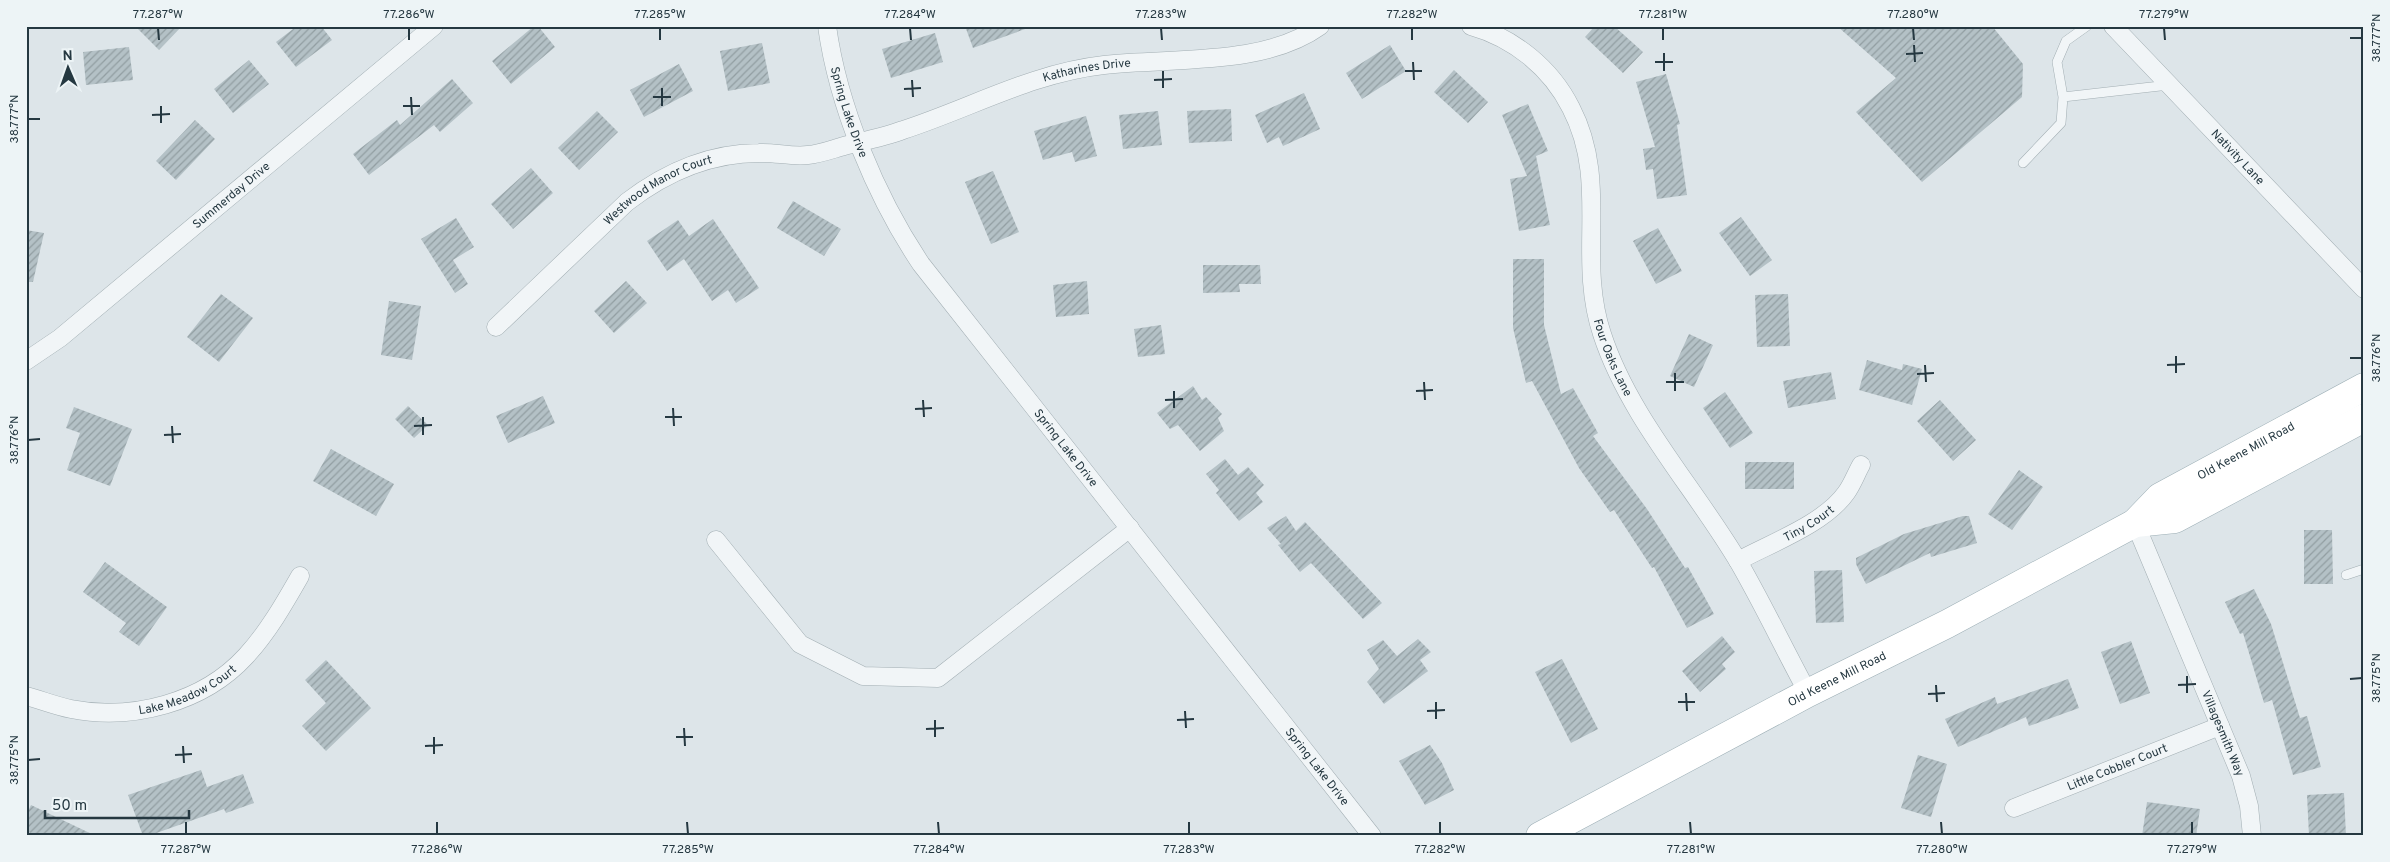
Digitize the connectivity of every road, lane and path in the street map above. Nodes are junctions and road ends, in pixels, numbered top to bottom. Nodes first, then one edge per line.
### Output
1 (434, 26) edge
2 (827, 26) edge
3 (1320, 26) edge
4 (1471, 26) edge
5 (2087, 26) edge
6 (2113, 26) edge
7 (2169, 85) junction
8 (2063, 98) junction
9 (860, 142) junction
10 (2023, 163) dead end
11 (2364, 289) edge
12 (496, 327) dead end
13 (26, 361) edge
14 (2364, 387) edge
15 (2364, 418) edge
16 (1861, 465) dead end
17 (2135, 523) junction
18 (1130, 528) junction
19 (716, 540) dead end
20 (1738, 561) junction
21 (2364, 569) edge
22 (2346, 575) dead end
23 (300, 576) dead end
24 (1808, 693) junction
25 (26, 696) edge
26 (2220, 726) junction
27 (2014, 808) dead end
28 (1372, 836) edge
29 (1540, 836) edge
30 (2252, 836) edge

1 - 13 street, Summerday Drive
2 - 9 street, Spring Lake Drive
3 - 9 street, Katharines Drive
4 - 20 street, Four Oaks Lane
5 - 8 lane
6 - 7 street, Nativity Lane
7 - 8 lane
7 - 11 street, Nativity Lane
8 - 10 lane
9 - 12 street, Westwood Manor Court
9 - 18 street, Spring Lake Drive
14 - 17 main road, Old Keene Mill Road
15 - 17 main road, Old Keene Mill Road
16 - 20 street, Tiny Court
17 - 24 main road, Old Keene Mill Road
17 - 26 street, Villagesmith Way
18 - 19 street
18 - 28 street, Spring Lake Drive
20 - 24 street, Four Oaks Lane
21 - 22 lane
23 - 25 street, Lake Meadow Court
24 - 29 main road, Old Keene Mill Road
26 - 27 street, Little Cobbler Court
26 - 30 street, Villagesmith Way

